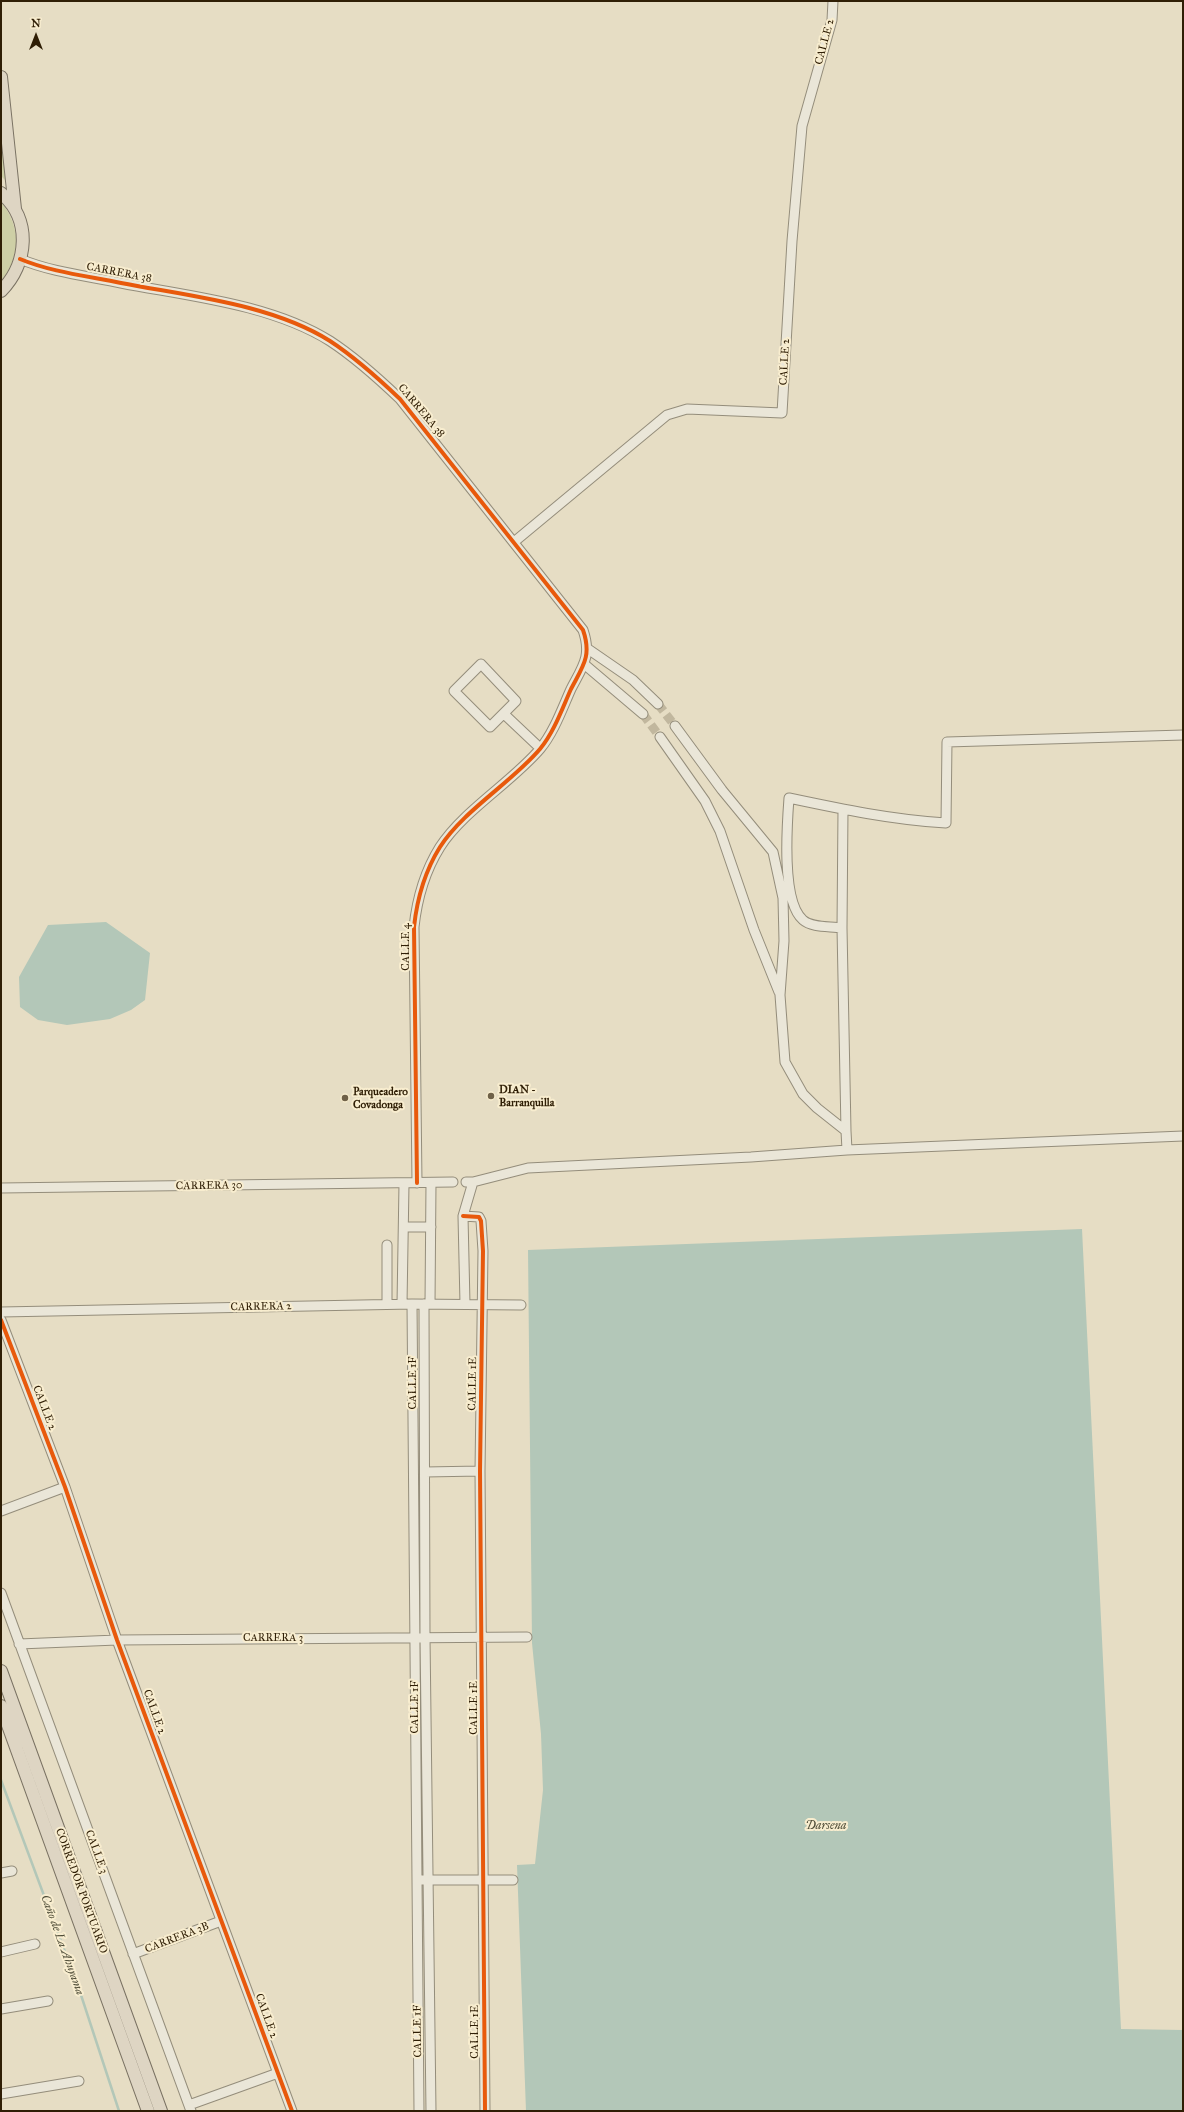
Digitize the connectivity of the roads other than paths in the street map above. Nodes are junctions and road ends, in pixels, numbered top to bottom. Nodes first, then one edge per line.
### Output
1 (833, 1) edge
2 (1, 77) edge
3 (1, 193) edge
4 (15, 209) junction
5 (20, 259) junction
6 (1, 291) edge
7 (514, 542) junction
8 (588, 649) junction
9 (584, 664) junction
10 (658, 704) tunnel mouth
11 (504, 714) junction
12 (643, 714) tunnel mouth
13 (675, 726) tunnel mouth
14 (1183, 735) edge
15 (660, 737) tunnel mouth
16 (540, 748) junction
17 (843, 810) junction
18 (842, 928) junction
19 (780, 995) junction
20 (846, 1131) junction
21 (1183, 1136) edge
22 (847, 1150) junction
23 (453, 1182) dead end
24 (417, 1183) junction
25 (431, 1183) junction
26 (404, 1184) junction
27 (1, 1188) edge
28 (463, 1216) junction
29 (431, 1227) junction
30 (404, 1228) junction
31 (387, 1245) dead end
32 (387, 1304) junction
33 (402, 1304) junction
34 (412, 1304) junction
35 (427, 1304) junction
36 (464, 1304) junction
37 (483, 1304) junction
38 (522, 1305) dead end
39 (1, 1312) edge
40 (1, 1320) edge
41 (480, 1471) junction
42 (425, 1472) junction
43 (65, 1487) junction
44 (414, 1490) junction
45 (425, 1490) junction
46 (1, 1511) edge
47 (1, 1593) edge
48 (415, 1637) junction
49 (425, 1637) junction
50 (482, 1637) junction
51 (527, 1637) dead end
52 (117, 1640) junction
53 (19, 1644) junction
54 (1, 1671) edge
55 (1, 1706) edge
56 (427, 1801) junction
57 (416, 1802) junction
58 (12, 1871) dead end
59 (1, 1873) edge
60 (417, 1880) junction
61 (428, 1880) junction
62 (484, 1880) junction
63 (513, 1880) dead end
64 (222, 1921) junction
65 (36, 1944) dead end
66 (1, 1952) edge
67 (133, 1954) junction
68 (48, 2001) dead end
69 (1, 2009) edge
70 (278, 2073) junction
71 (79, 2081) dead end
72 (1, 2094) edge
73 (190, 2108) edge
74 (148, 2111) edge
75 (161, 2111) edge
76 (292, 2111) edge
77 (419, 2111) edge
78 (431, 2111) edge
79 (485, 2111) edge

1 - 7 street, CALLE 2
2 - 4 main road
3 - 4 main road
4 - 5 main road
5 - 6 main road
5 - 7 street, CARRERA 38
7 - 8 street, CARRERA 38
8 - 9 street, CALLE 4
8 - 10 street
9 - 12 street
9 - 16 street, CALLE 4
11 - 11 street
11 - 16 street
13 - 19 street
14 - 17 street
15 - 19 street
16 - 24 street, CALLE 4
17 - 18 street
17 - 18 street
18 - 20 street
19 - 20 street
20 - 22 street
21 - 22 street
22 - 28 street
23 - 25 street, CARRERA 30
24 - 25 street, CARRERA 30
24 - 26 street, CARRERA 30
25 - 29 street, CALLE 1F
26 - 27 street, CARRERA 30
26 - 30 street
28 - 36 street
28 - 37 street, CALLE 1E
29 - 30 street
29 - 35 street, CALLE 1F
30 - 33 street
31 - 32 street
32 - 33 street, CARRERA 2
32 - 39 street, CARRERA 2
33 - 34 street, CARRERA 2
34 - 35 street, CARRERA 2
34 - 44 street, CALLE 1F
35 - 36 street, CARRERA 2
35 - 42 street, CALLE 1F
36 - 37 street, CARRERA 2
37 - 38 street, CARRERA 2
37 - 41 street, CALLE 1E
40 - 43 street, CALLE 2
41 - 42 street
41 - 50 street, CALLE 1E
42 - 45 street, CALLE 1F
43 - 46 street
43 - 52 street, CALLE 2
44 - 45 street
44 - 48 street, CALLE 1F
45 - 49 street, CALLE 1F
47 - 53 street, CALLE 3
48 - 49 street, CARRERA 3
48 - 52 street, CARRERA 3
48 - 57 street, CALLE 1F
49 - 50 street, CARRERA 3
49 - 56 street, CALLE 1F
50 - 51 street, CARRERA 3
50 - 62 street, CALLE 1E
52 - 53 street, CARRERA 3
52 - 64 street, CALLE 2
53 - 67 street, CALLE 3
54 - 75 main road, CORREDOR PORTUARIO
55 - 74 main road, CORREDOR PORTUARIO
56 - 57 street
56 - 61 street, CALLE 1F
57 - 60 street, CALLE 1F
58 - 59 street
60 - 61 street
60 - 77 street, CALLE 1F
61 - 62 street
61 - 78 street, CALLE 1F
62 - 63 street
62 - 79 street, CALLE 1E
64 - 67 street, CARRERA 3B
64 - 70 street, CALLE 2
65 - 66 street
67 - 73 street, CALLE 3
68 - 69 street
70 - 73 street
70 - 76 street, CALLE 2
71 - 72 street

